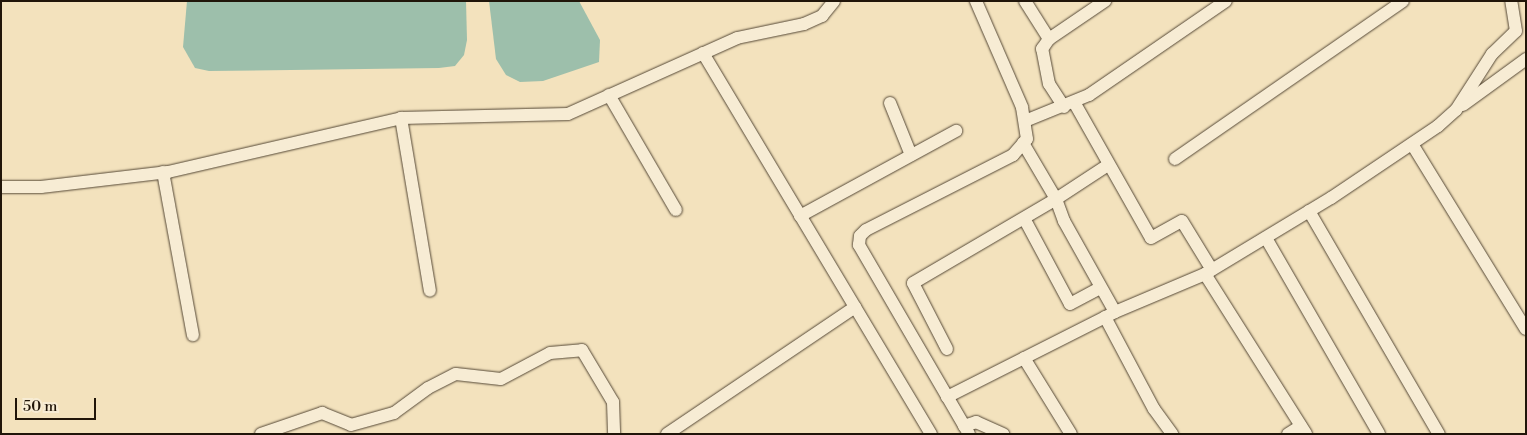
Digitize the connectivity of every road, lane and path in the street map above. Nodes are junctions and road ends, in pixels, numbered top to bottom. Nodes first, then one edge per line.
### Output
1 (834, 1) edge
2 (976, 1) edge
3 (1025, 1) edge
4 (1105, 1) edge
5 (1226, 1) edge
6 (1404, 1) edge
7 (1511, 1) edge
8 (1049, 39) junction
9 (702, 54) junction
10 (1526, 59) edge
11 (610, 96) junction
12 (890, 103) dead end
13 (1069, 105) junction
14 (1456, 110) junction
15 (401, 118) junction
16 (1025, 121) junction
17 (956, 131) dead end
18 (1023, 143) junction
19 (1412, 144) junction
20 (911, 156) junction
21 (1175, 159) dead end
22 (1108, 165) junction
23 (163, 172) junction
24 (1, 187) edge
25 (1056, 199) junction
26 (676, 210) dead end
27 (1309, 211) junction
28 (800, 216) junction
29 (1025, 220) junction
30 (1266, 238) junction
31 (1209, 272) junction
32 (1096, 290) dead end
33 (430, 291) dead end
34 (855, 307) junction
35 (1110, 315) junction
36 (1526, 330) edge
37 (193, 335) dead end
38 (947, 349) dead end
39 (1024, 358) junction
40 (947, 398) junction
41 (967, 430) edge
42 (1304, 430) edge
43 (261, 434) edge
44 (614, 434) edge
45 (668, 434) edge
46 (931, 434) edge
47 (1003, 434) edge
48 (1072, 434) edge
49 (1172, 434) edge
50 (1288, 434) edge
51 (1378, 434) edge
52 (1439, 434) edge

1 - 9 street
2 - 16 street
3 - 8 street
4 - 8 street
5 - 13 street
6 - 21 street
7 - 14 street
8 - 13 street
9 - 11 street
9 - 28 street
10 - 14 street
11 - 15 street
11 - 26 street
12 - 20 street
13 - 16 street
13 - 22 street
14 - 19 street
15 - 23 street
15 - 33 street
16 - 18 street
17 - 20 street
18 - 25 street
18 - 40 street
19 - 27 street
19 - 36 street
20 - 28 street
22 - 25 street
22 - 31 street
23 - 24 street
23 - 37 street
25 - 29 street
25 - 35 street
27 - 30 street
27 - 52 street
28 - 34 street
29 - 32 street
29 - 38 street
30 - 31 street
30 - 51 street
31 - 35 street
31 - 42 street
34 - 45 street
34 - 46 street
35 - 39 street
35 - 49 street
39 - 40 street
39 - 48 street
40 - 41 street
41 - 47 street
42 - 50 street
43 - 44 street

